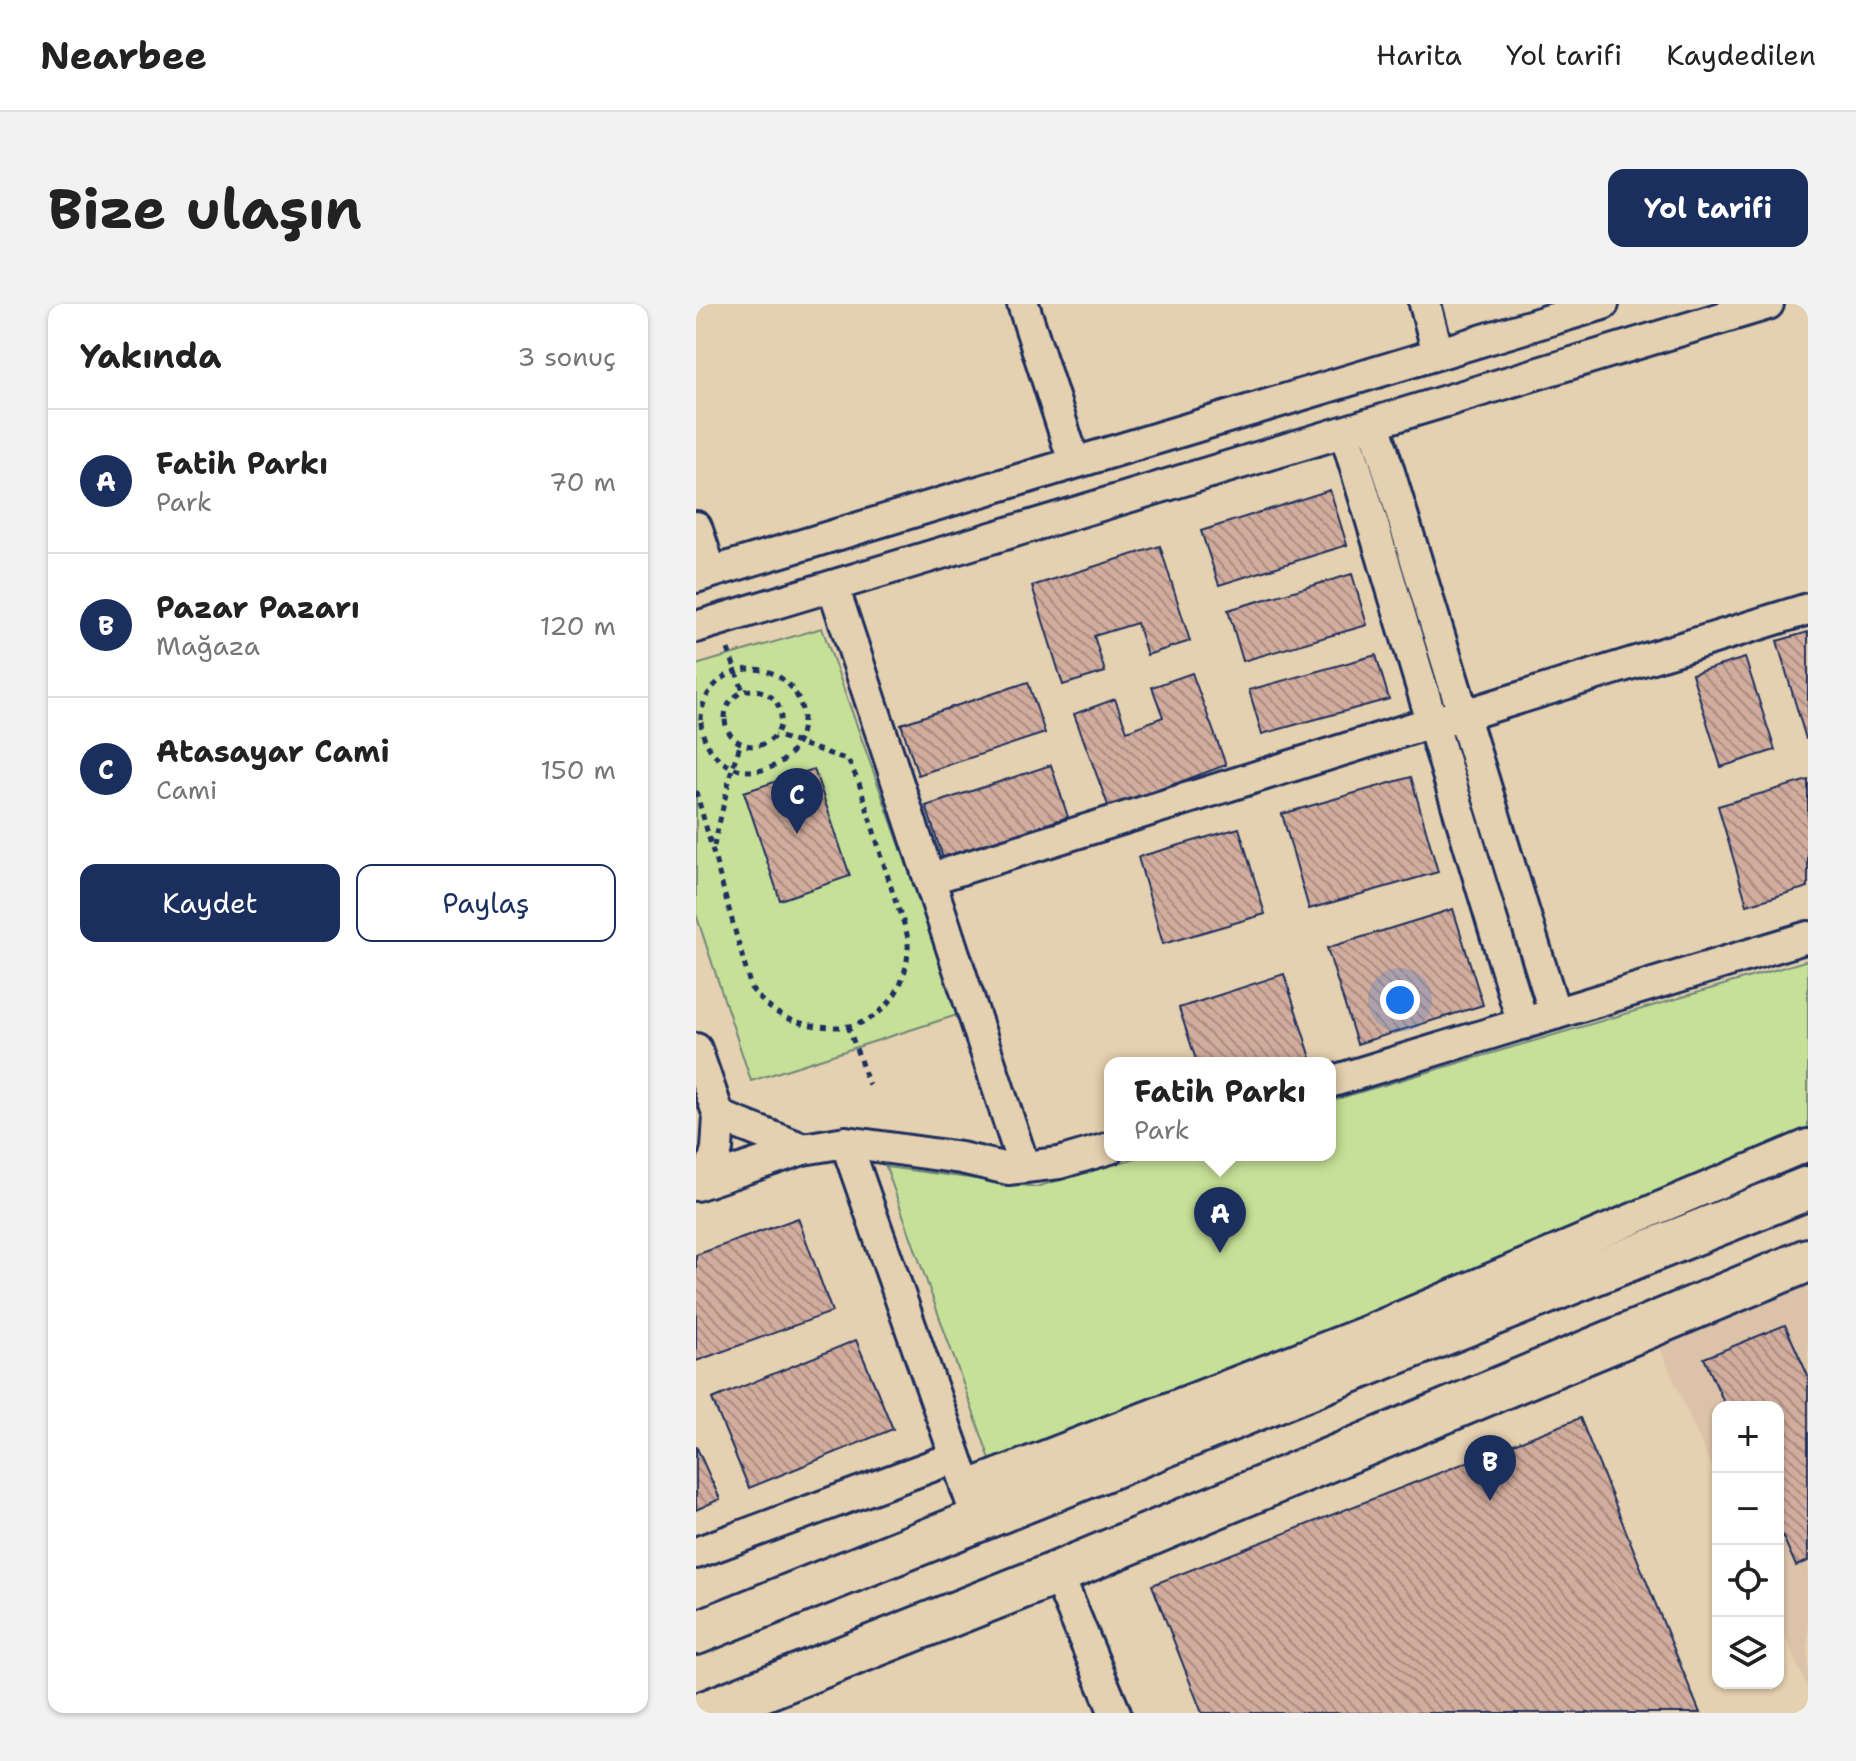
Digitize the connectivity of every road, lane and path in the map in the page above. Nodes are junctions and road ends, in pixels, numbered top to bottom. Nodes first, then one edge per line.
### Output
1 (1023, 304) edge
2 (1425, 304) edge
3 (1603, 304) edge
4 (1768, 304) edge
5 (1438, 353) junction
6 (1374, 423) junction
7 (1345, 432) junction
8 (1074, 462) junction
9 (696, 527) edge
10 (704, 575) edge
11 (833, 586) junction
12 (1808, 609) edge
13 (696, 627) edge
14 (728, 649) dead end
15 (736, 672) junction
16 (743, 691) junction
17 (705, 698) junction
18 (696, 701) edge
19 (1464, 715) junction
20 (1432, 722) junction
21 (775, 735) junction
22 (798, 741) junction
23 (741, 743) junction
24 (732, 768) junction
25 (696, 791) edge
26 (713, 848) junction
27 (929, 879) junction
28 (1808, 937) edge
29 (1555, 1014) junction
30 (1523, 1024) junction
31 (848, 1026) junction
32 (696, 1049) edge
33 (1336, 1080) edge
34 (869, 1085) dead end
35 (719, 1116) junction
36 (846, 1142) junction
37 (1808, 1145) edge
38 (803, 1149) junction
39 (1104, 1150) edge
40 (1024, 1167) junction
41 (702, 1183) edge
42 (1808, 1188) edge
43 (1808, 1260) edge
44 (956, 1457) junction
45 (973, 1504) junction
46 (696, 1553) edge
47 (1057, 1573) junction
48 (696, 1633) edge
49 (704, 1713) edge
50 (1115, 1713) edge

1 - 8 street
2 - 5 street
3 - 5 street
4 - 6 street
5 - 8 street
6 - 7 street
6 - 19 street
7 - 11 street
7 - 20 street
8 - 10 street
9 - 10 street
11 - 13 street
11 - 27 street
12 - 19 street
14 - 15 path
15 - 16 path
15 - 17 path
15 - 22 path
16 - 21 path
16 - 23 path
17 - 18 path
17 - 24 path
19 - 20 street
19 - 29 street
20 - 27 street
20 - 30 street
21 - 22 path
21 - 23 path
22 - 24 path
22 - 31 path
23 - 24 path
24 - 26 path
25 - 26 path
26 - 31 path
27 - 40 street
28 - 29 street
29 - 30 street
30 - 33 street
31 - 34 path
32 - 35 street
35 - 38 street
35 - 41 street
36 - 38 street
36 - 40 street
36 - 44 street
37 - 45 street
38 - 41 street
39 - 40 street
42 - 45 main road
43 - 47 main road
44 - 45 street
44 - 46 street
45 - 48 main road
47 - 49 main road
47 - 50 street

